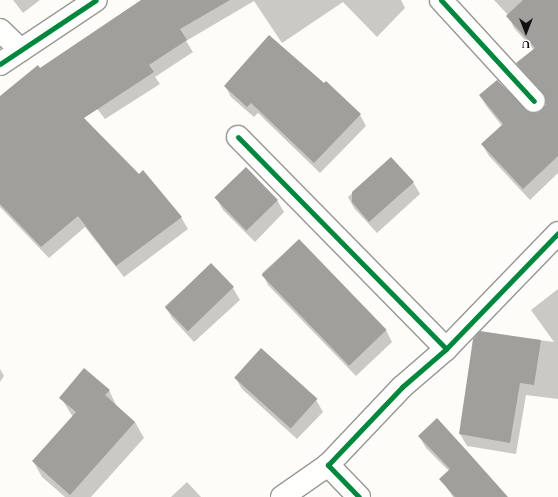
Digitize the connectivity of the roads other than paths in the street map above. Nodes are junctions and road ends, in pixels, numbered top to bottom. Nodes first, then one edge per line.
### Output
1 (96, 0) edge
2 (441, 0) edge
3 (0, 30) edge
4 (21, 50) junction
5 (0, 64) edge
6 (534, 101) dead end
7 (238, 137) dead end
8 (558, 233) edge
9 (446, 349) junction
10 (328, 465) junction
11 (282, 497) edge
12 (359, 497) edge

1 - 4 street
2 - 6 street
3 - 4 street
4 - 5 street
7 - 9 street
8 - 9 street
9 - 10 street
10 - 11 street
10 - 12 street

